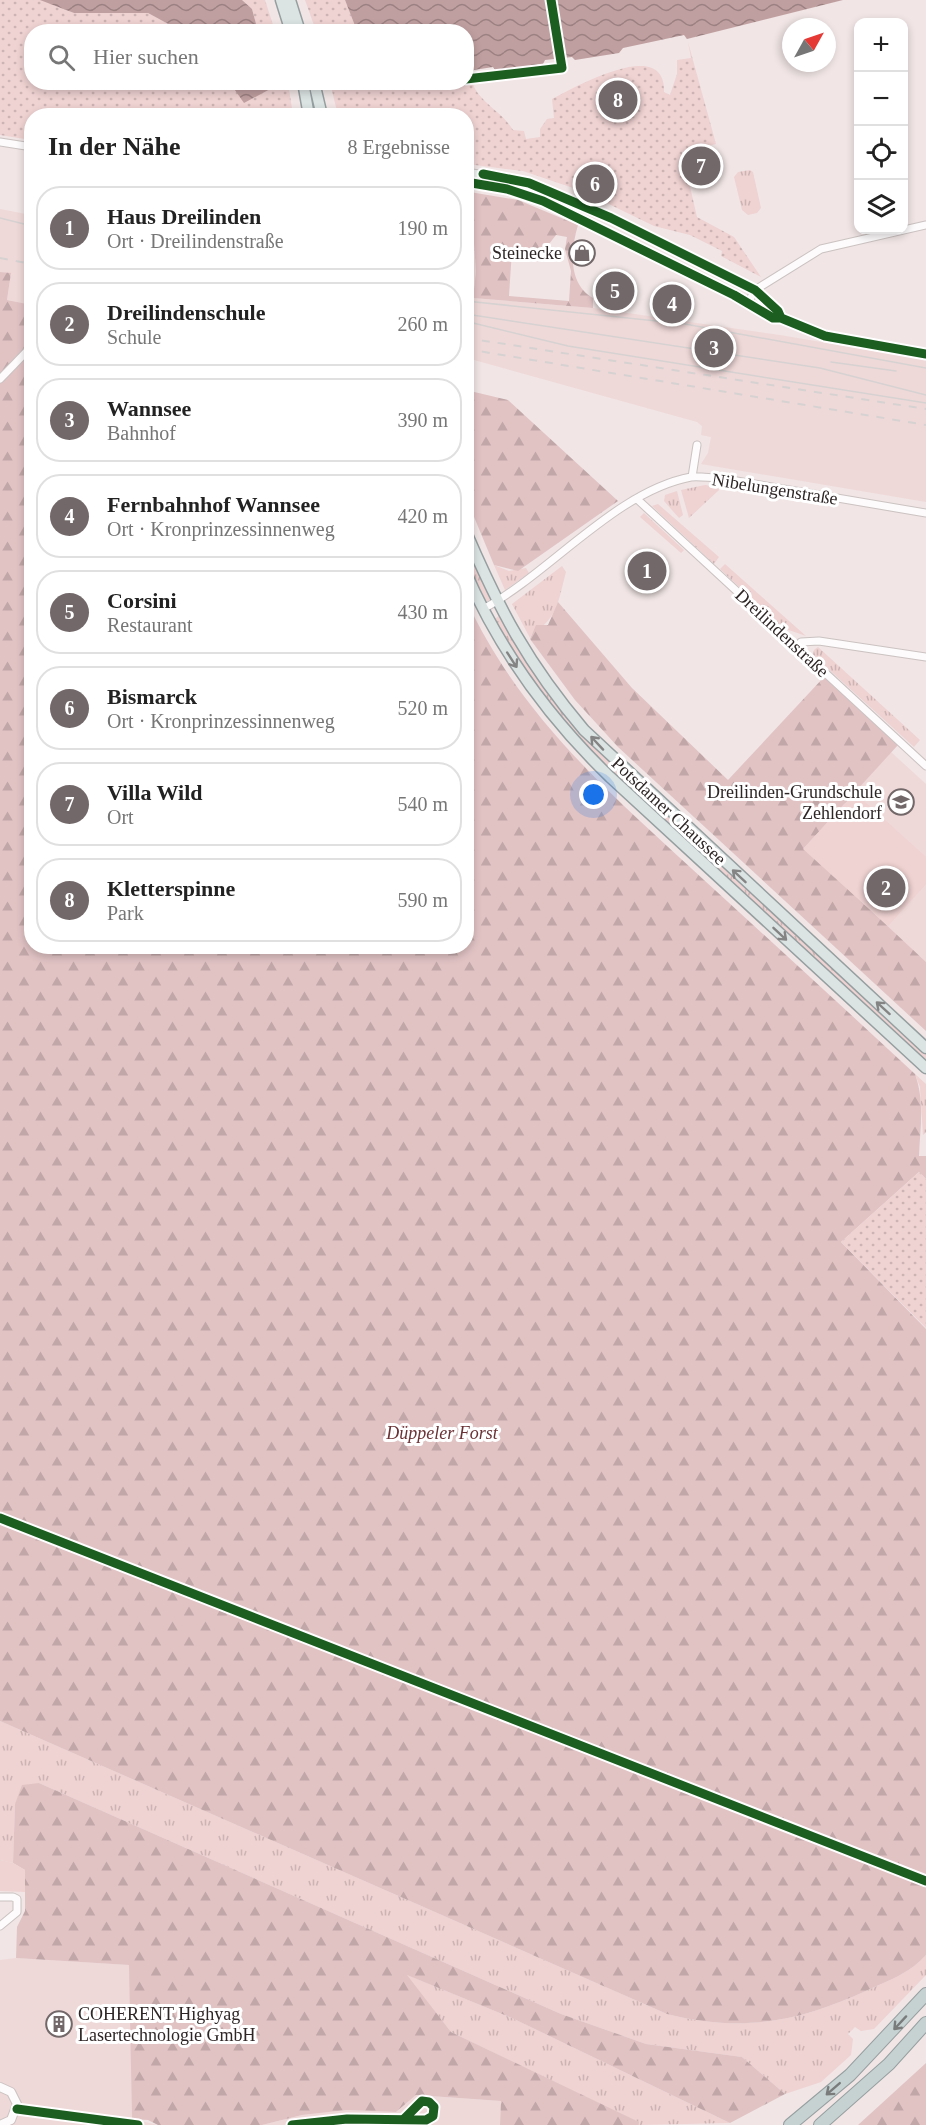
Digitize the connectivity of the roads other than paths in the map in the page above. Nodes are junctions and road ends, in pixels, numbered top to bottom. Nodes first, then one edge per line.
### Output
1 (280, 0) edge
2 (290, 0) edge
3 (288, 24) edge
4 (298, 24) edge
5 (304, 90) edge
6 (316, 90) edge
7 (308, 108) edge
8 (320, 108) edge
9 (0, 142) edge
10 (24, 146) edge
11 (474, 174) edge
12 (474, 183) edge
13 (579, 203) junction
14 (572, 215) junction
15 (926, 225) edge
16 (755, 291) junction
17 (748, 303) junction
18 (781, 318) junction
19 (24, 354) edge
20 (926, 354) edge
21 (0, 379) edge
22 (697, 445) dead end
23 (692, 477) junction
24 (637, 499) junction
25 (926, 513) edge
26 (474, 551) edge
27 (474, 590) edge
28 (496, 602) junction
29 (483, 609) junction
30 (797, 646) junction
31 (926, 657) edge
32 (926, 766) edge
33 (926, 1048) edge
34 (926, 1068) edge
35 (0, 1897) edge
36 (0, 1926) edge
37 (926, 1994) edge
38 (926, 2023) edge
39 (0, 2087) edge
40 (17, 2109) junction
41 (404, 2119) dead end
42 (0, 2125) edge
43 (138, 2125) edge
44 (292, 2125) edge
45 (790, 2125) edge
46 (820, 2125) edge

1 - 3 main road
2 - 4 main road
5 - 7 main road
6 - 8 main road
9 - 10 street
11 - 13 main road
12 - 14 main road
13 - 14 main road
13 - 16 main road
14 - 17 main road
15 - 16 street
16 - 17 street
16 - 18 main road
17 - 18 main road
18 - 20 main road
19 - 21 street
22 - 23 street
23 - 24 street, Nibelungenstraße
23 - 25 street, Nibelungenstraße
24 - 28 street, Nibelungenstraße
24 - 30 street, Dreilindenstraße
26 - 28 main road, Potsdamer Chaussee
27 - 29 main road, Potsdamer Chaussee
28 - 29 street, Nibelungenstraße
33 -> 28 main road, Potsdamer Chaussee
29 -> 34 main road, Potsdamer Chaussee
30 - 31 street
30 - 32 street, Dreilindenstraße
35 - 36 street
37 -> 45 highway
38 - 46 highway
39 - 40 street
40 - 42 street
40 - 43 street
41 - 44 street

